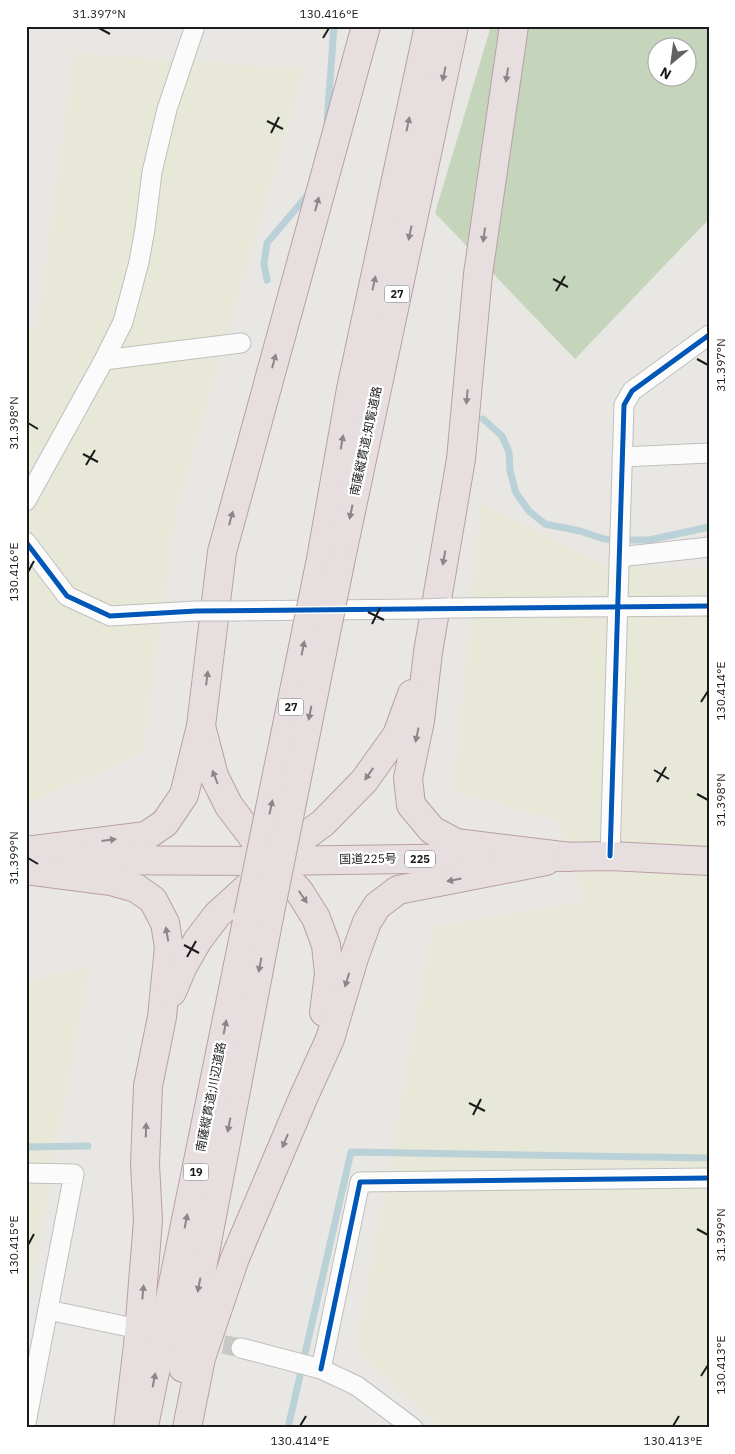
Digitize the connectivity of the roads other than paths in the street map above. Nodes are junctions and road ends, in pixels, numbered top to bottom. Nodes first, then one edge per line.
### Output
1 (195, 26) edge
2 (366, 26) edge
3 (429, 26) edge
4 (454, 26) edge
5 (514, 26) edge
6 (709, 335) edge
7 (241, 343) dead end
8 (104, 360) junction
9 (709, 453) edge
10 (622, 456) junction
11 (26, 501) edge
12 (26, 542) edge
13 (620, 544) junction
14 (709, 546) edge
15 (330, 561) junction
16 (709, 606) edge
17 (618, 607) junction
18 (428, 652) junction
19 (201, 726) junction
20 (26, 851) edge
21 (610, 856) junction
22 (271, 857) junction
23 (570, 857) junction
24 (26, 860) edge
25 (709, 862) edge
26 (26, 870) edge
27 (258, 917) junction
28 (162, 1017) junction
29 (304, 1096) junction
30 (26, 1173) edge
31 (709, 1178) edge
32 (48, 1310) junction
33 (134, 1328) dead end
34 (241, 1348) tunnel mouth
35 (321, 1369) junction
36 (26, 1423) edge
37 (128, 1428) edge
38 (144, 1428) edge
39 (171, 1428) edge
40 (187, 1428) edge
41 (413, 1428) edge

1 - 8 street
19 -> 2 highway
15 -> 3 highway, 南薩縦貫道;知覧道路 / 27
4 -> 15 highway, 南薩縦貫道;知覧道路 / 27
5 -> 18 highway
6 - 10 street
7 - 8 street
8 - 11 street
9 - 10 street
10 - 13 street
12 - 17 street, bridge
13 - 14 street
13 - 17 street
15 - 22 highway, 南薩縦貫道;知覧道路 / 27, bridge
16 - 17 street
17 - 21 street
18 -> 22 highway
18 -> 23 highway
20 -> 19 highway
22 -> 19 highway
21 - 23 highway, 国道225号 / 225
21 - 25 highway, 国道225号 / 225
22 - 23 highway, 国道225号 / 225
22 - 24 highway, 国道225号 / 225
22 - 27 highway, 南薩縦貫道;川辺道路 / 19, bridge
22 - 28 highway
22 -> 29 highway
23 -> 29 highway
28 -> 26 highway
38 -> 27 highway, 南薩縦貫道;川辺道路 / 19
27 -> 39 highway, 南薩縦貫道;川辺道路 / 19
37 -> 28 highway
29 -> 40 highway
30 - 32 street
31 - 35 street
32 - 33 street
32 - 36 street
34 - 35 street
35 - 41 street

